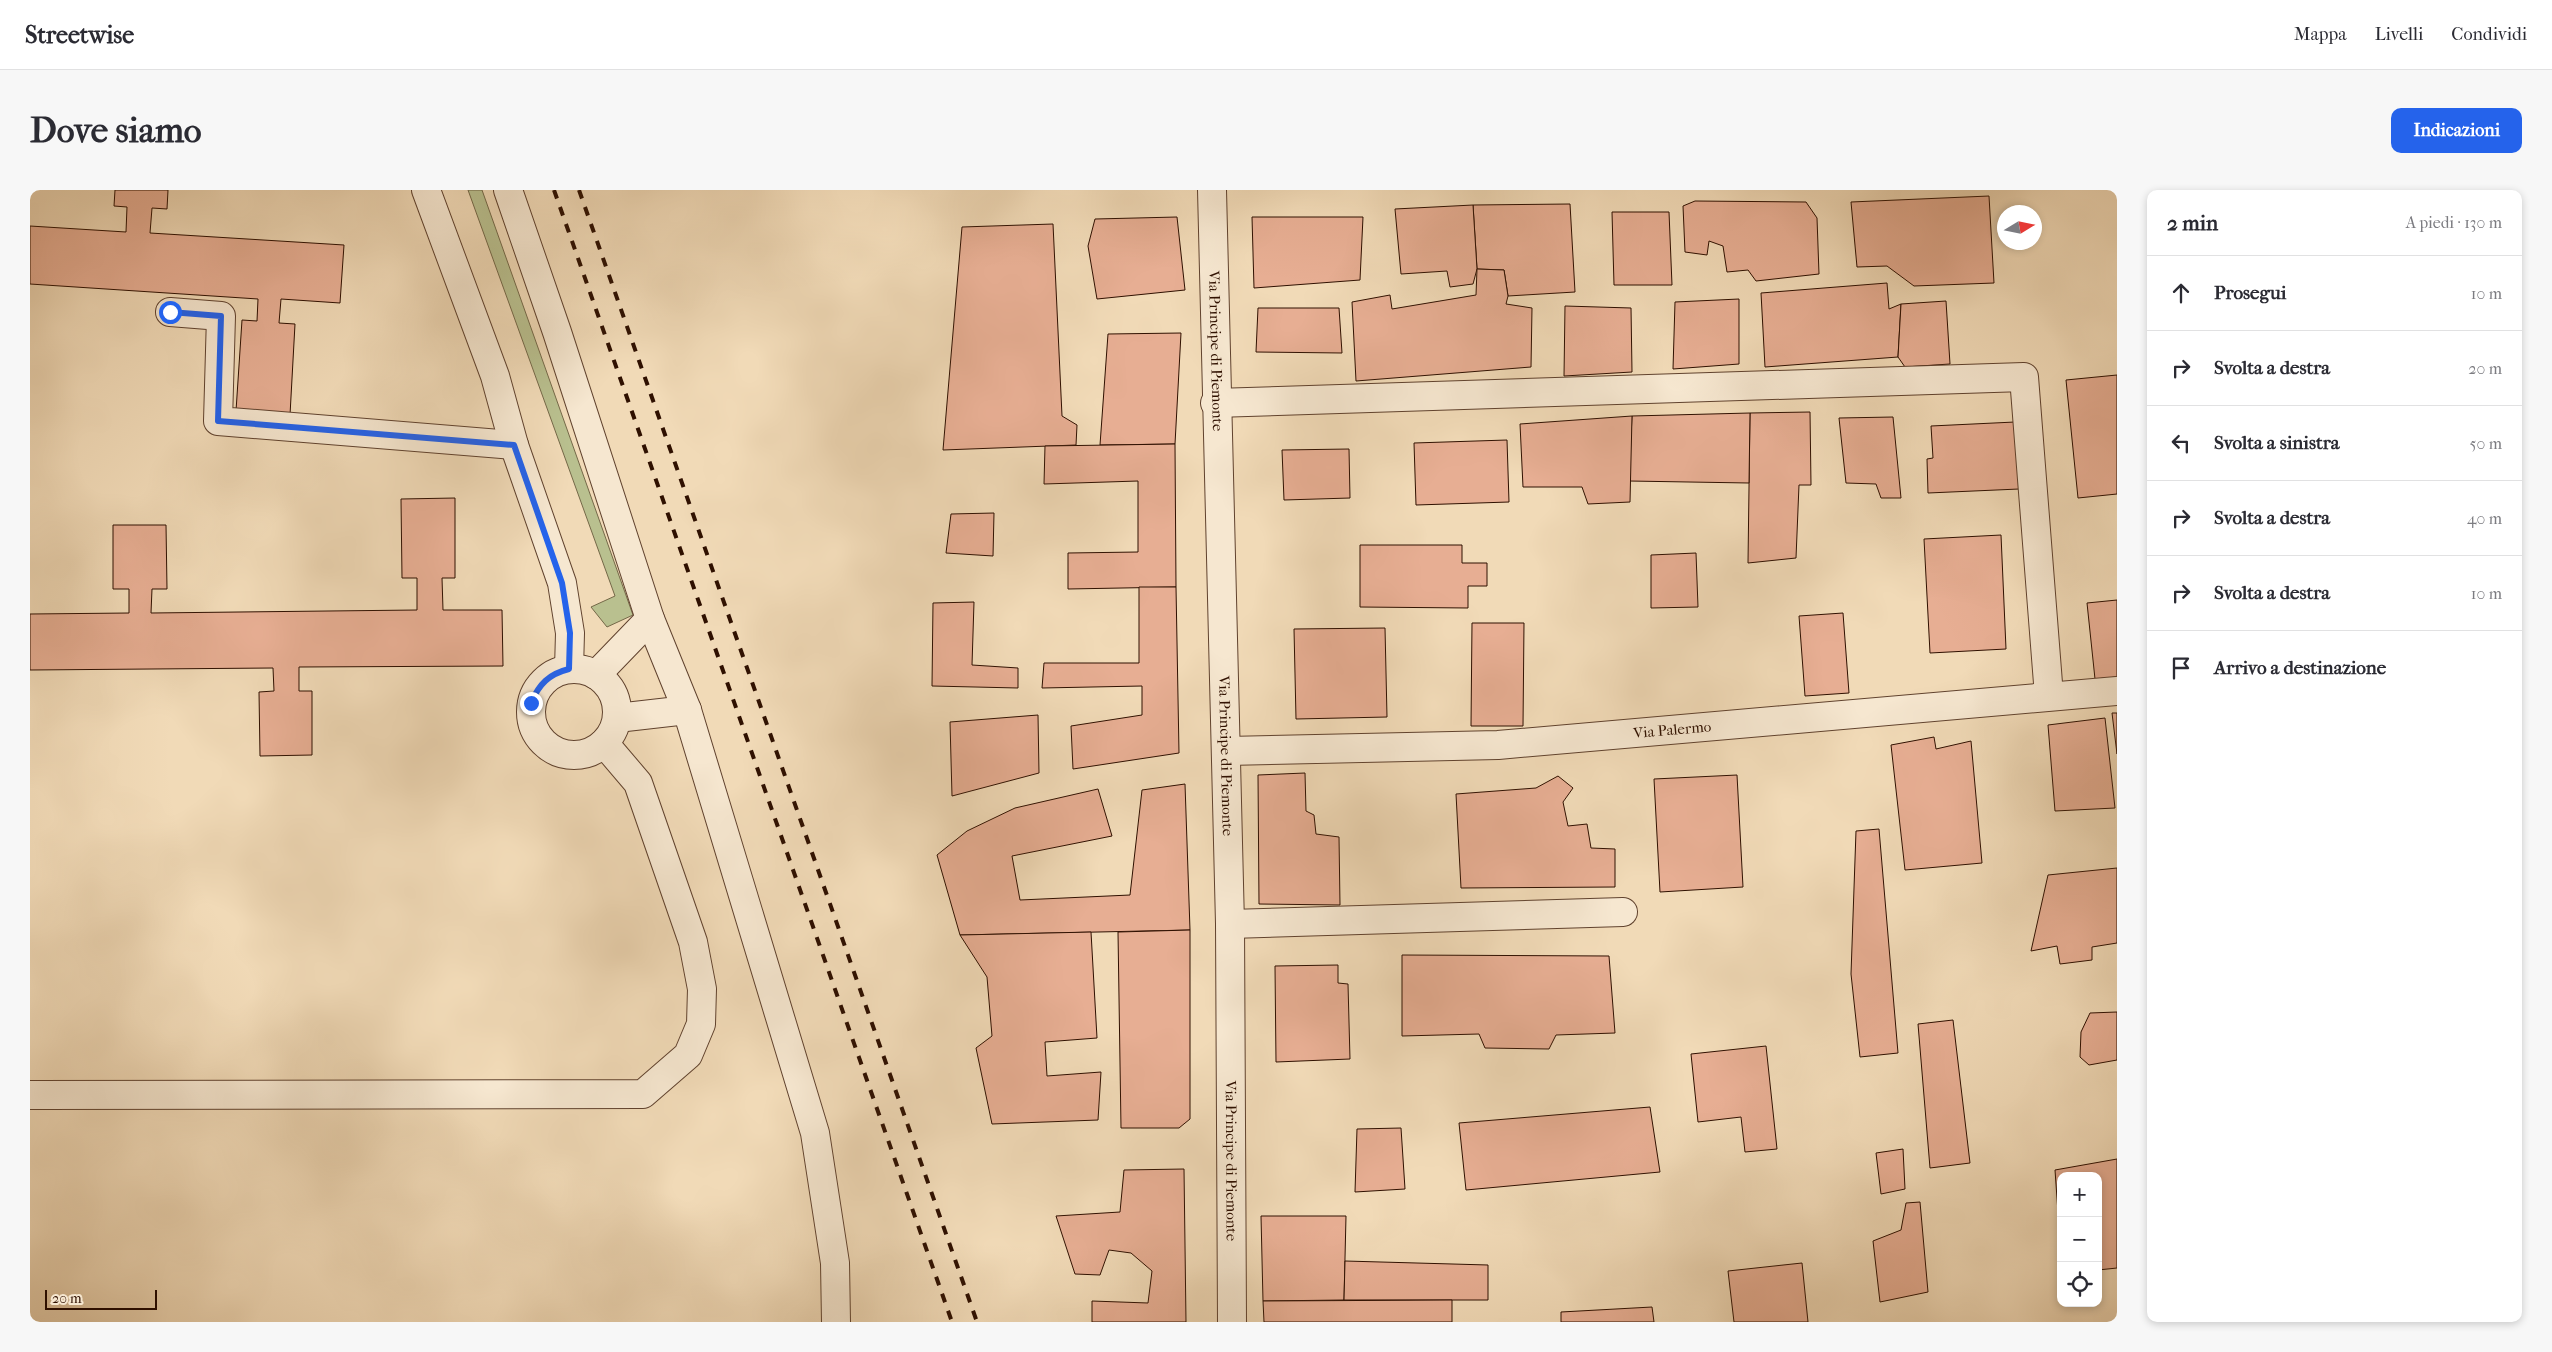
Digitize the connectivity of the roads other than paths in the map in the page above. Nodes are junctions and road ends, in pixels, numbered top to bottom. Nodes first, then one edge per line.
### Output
1 (426, 190) edge
2 (508, 190) edge
3 (1212, 190) edge
4 (170, 312) dead end
5 (1215, 403) junction
6 (514, 445) junction
7 (650, 619) junction
8 (569, 669) junction
9 (596, 675) junction
10 (2117, 691) edge
11 (2050, 696) junction
12 (687, 710) junction
13 (617, 718) junction
14 (604, 744) junction
15 (1227, 751) junction
16 (1623, 912) dead end
17 (1230, 924) junction
18 (30, 1096) edge
19 (836, 1322) edge
20 (1232, 1322) edge

1 - 6 street
2 - 7 street
3 - 5 street, Via Principe di Piemonte
4 - 6 street
5 - 11 street
5 - 15 street, Via Principe di Piemonte
6 - 8 street
7 - 9 street
7 - 12 street
8 - 9 street
8 - 14 street
9 - 13 street
10 - 11 street, Via Palermo
11 - 15 street, Via Palermo
12 - 13 street
12 - 19 street
13 - 14 street
14 - 18 street
15 - 17 street, Via Principe di Piemonte
16 - 17 street
17 - 20 street, Via Principe di Piemonte

